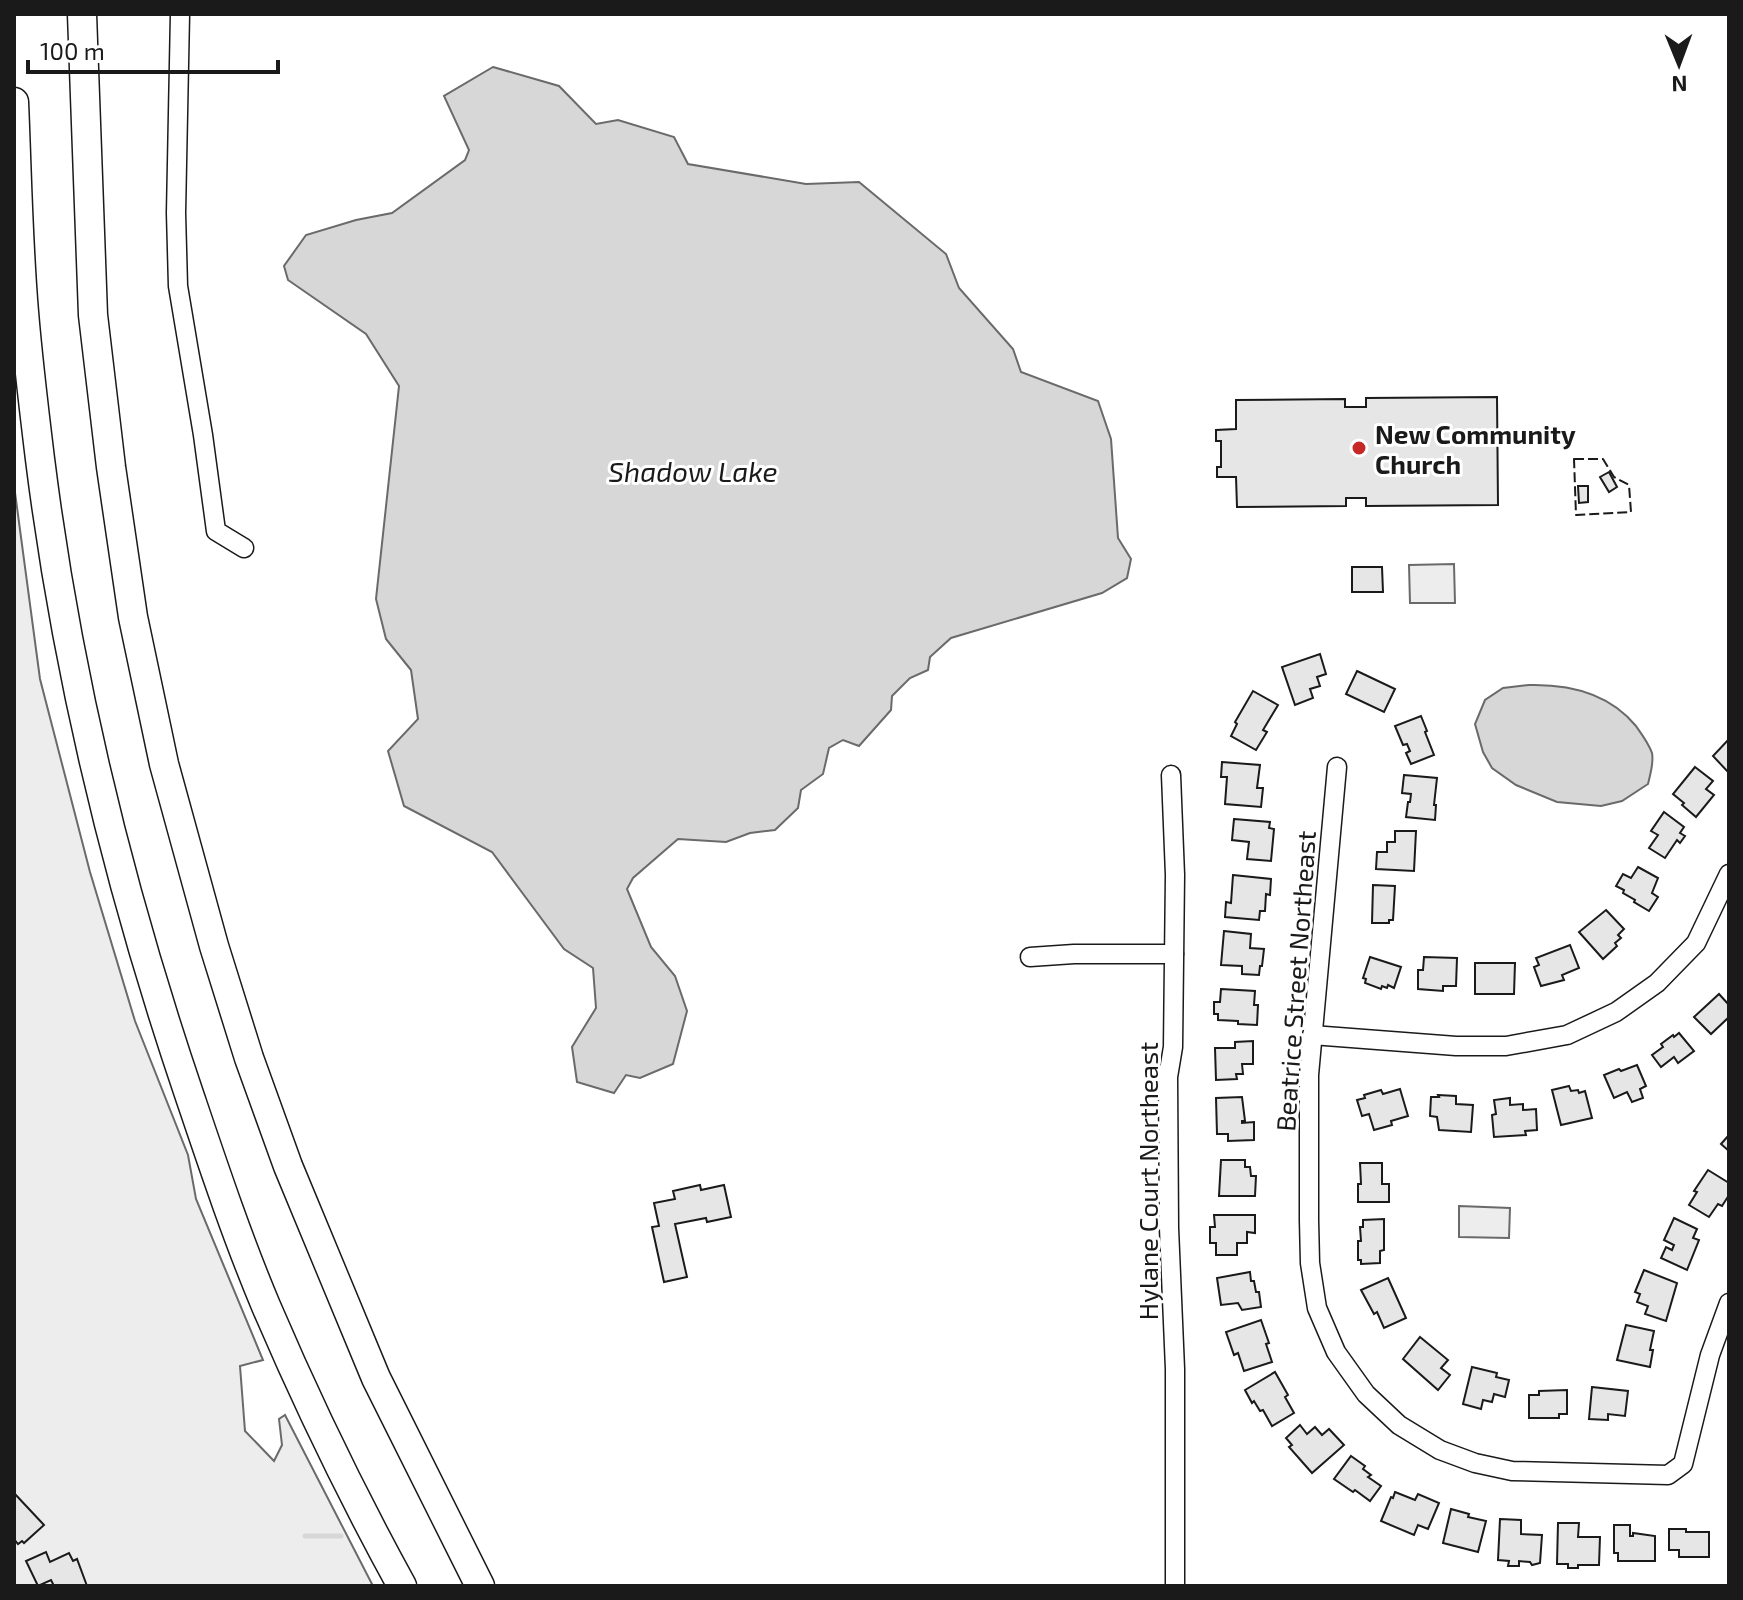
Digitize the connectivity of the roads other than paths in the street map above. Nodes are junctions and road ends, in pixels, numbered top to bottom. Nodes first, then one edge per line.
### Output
1 (82, 14) edge
2 (180, 14) edge
3 (14, 102) edge
4 (244, 548) dead end
5 (1337, 767) dead end
6 (1171, 775) dead end
7 (1729, 874) edge
8 (1174, 954) junction
9 (1030, 957) dead end
10 (1312, 1035) junction
11 (1729, 1303) edge
12 (402, 1586) edge
13 (480, 1586) edge
14 (1175, 1586) edge

1 - 13 highway
2 - 4 street
3 - 12 highway
5 - 10 street, Beatrice Street Northeast
6 - 8 street, Hylane Court Northeast
7 - 10 street
8 - 9 street
8 - 14 street, Hylane Court Northeast
10 - 11 street, Beatrice Street Northeast

